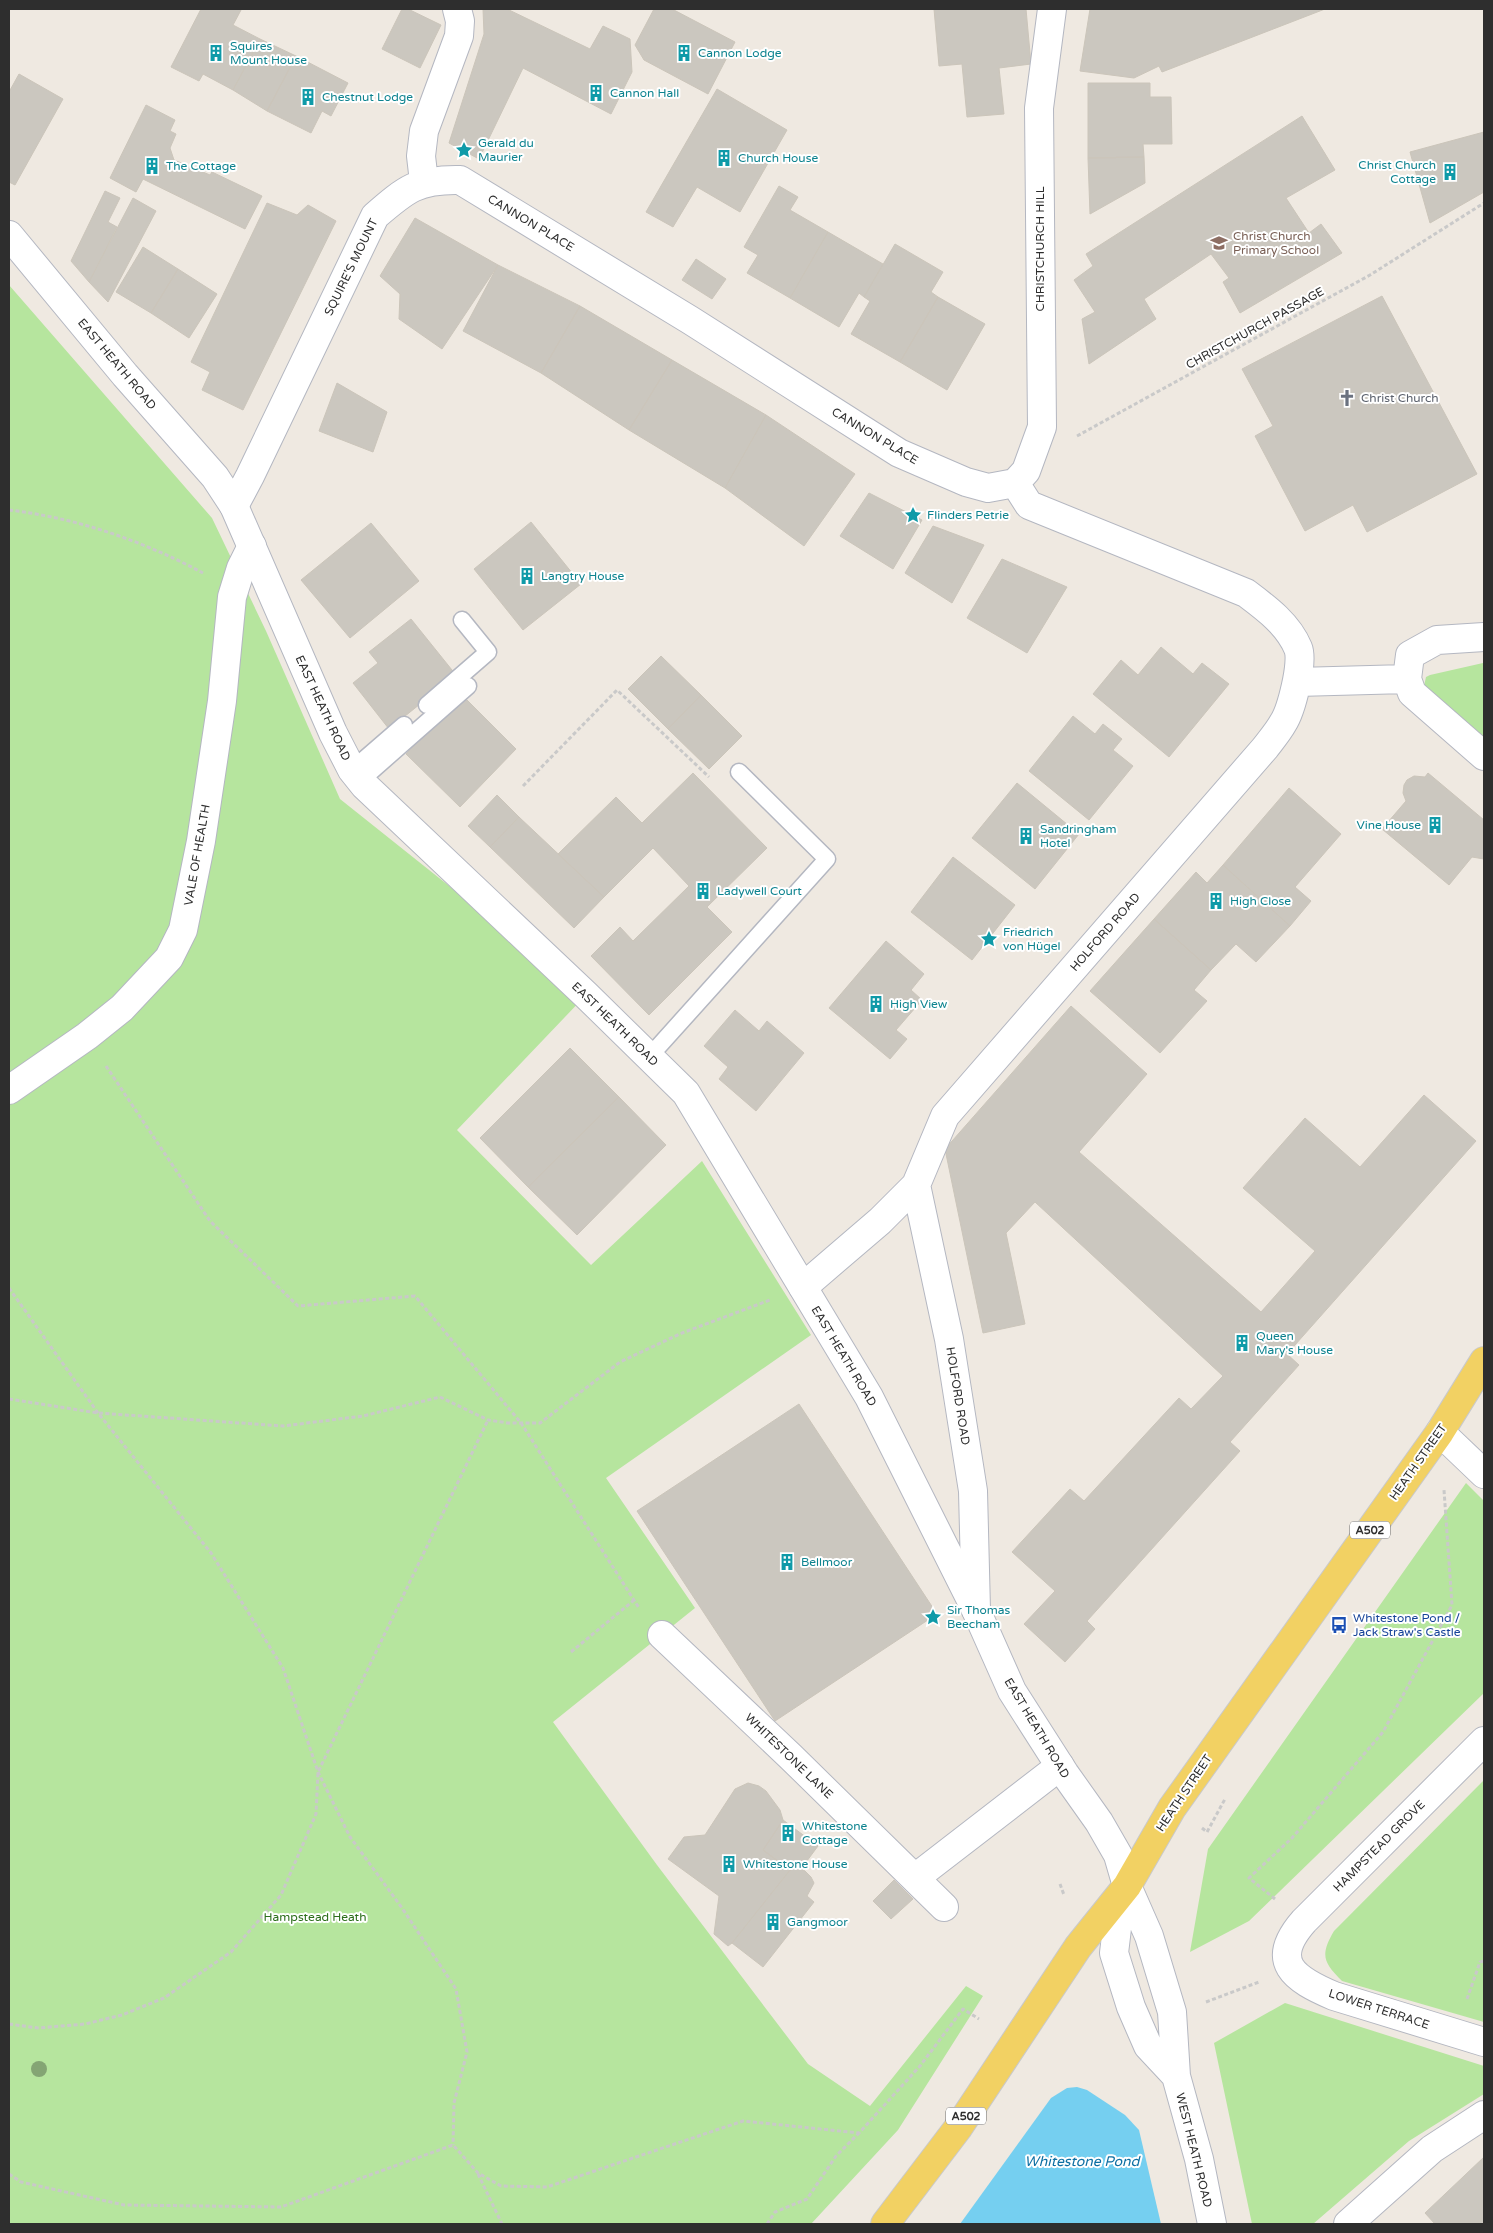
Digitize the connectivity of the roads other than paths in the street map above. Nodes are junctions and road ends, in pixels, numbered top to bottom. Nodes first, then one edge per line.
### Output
1 (457, 9) edge
2 (1052, 9) edge
3 (424, 182) junction
4 (9, 235) edge
5 (1023, 472) junction
6 (234, 506) junction
7 (252, 546) junction
8 (462, 620) dead end
9 (1484, 637) edge
10 (1407, 679) junction
11 (1297, 682) junction
12 (468, 686) dead end
13 (427, 705) dead end
14 (404, 725) dead end
15 (1484, 756) edge
16 (739, 772) road end
17 (356, 775) junction
18 (649, 1057) junction
19 (9, 1090) edge
20 (916, 1185) junction
21 (803, 1287) junction
22 (1484, 1361) edge
23 (1440, 1432) junction
24 (1484, 1474) edge
25 (976, 1610) junction
26 (662, 1635) road end
27 (1484, 1741) edge
28 (1060, 1766) junction
29 (915, 1878) junction
30 (1127, 1886) junction
31 (944, 1908) dead end
32 (1288, 1964) joint
33 (1484, 2042) edge
34 (1176, 2076) junction
35 (1484, 2115) edge
36 (885, 2224) edge
37 (1212, 2224) edge
38 (1348, 2224) edge

1 - 3 street
2 - 5 street, CHRISTCHURCH HILL
3 - 5 street, CANNON PLACE
3 - 6 street, SQUIRE'S MOUNT
4 - 6 street, EAST HEATH ROAD
5 - 11 street
6 - 7 street, EAST HEATH ROAD
7 - 17 street, EAST HEATH ROAD
7 - 19 street, VALE OF HEALTH
8 - 13 lane
9 - 10 street
10 - 11 street
10 - 15 street
11 - 20 street, HOLFORD ROAD
12 - 17 lane
14 - 17 lane
16 - 18 lane
17 - 18 street, EAST HEATH ROAD
18 - 21 street, EAST HEATH ROAD
20 - 21 street, HOLFORD ROAD
20 - 25 street, HOLFORD ROAD
21 - 25 street, EAST HEATH ROAD
22 - 23 main road, HEATH STREET / A502
23 - 24 street
23 - 30 main road, HEATH STREET / A502
25 - 28 street, EAST HEATH ROAD
26 - 29 street, WHITESTONE LANE
27 - 32 street, HAMPSTEAD GROVE
28 - 29 street
28 - 30 street, EAST HEATH ROAD
29 - 31 street, WHITESTONE LANE
30 - 34 street, WEST HEATH ROAD
30 - 34 street, WEST HEATH ROAD
30 - 36 main road, HEATH STREET / A502
32 - 33 street, LOWER TERRACE
34 - 37 street, WEST HEATH ROAD
35 - 38 street

